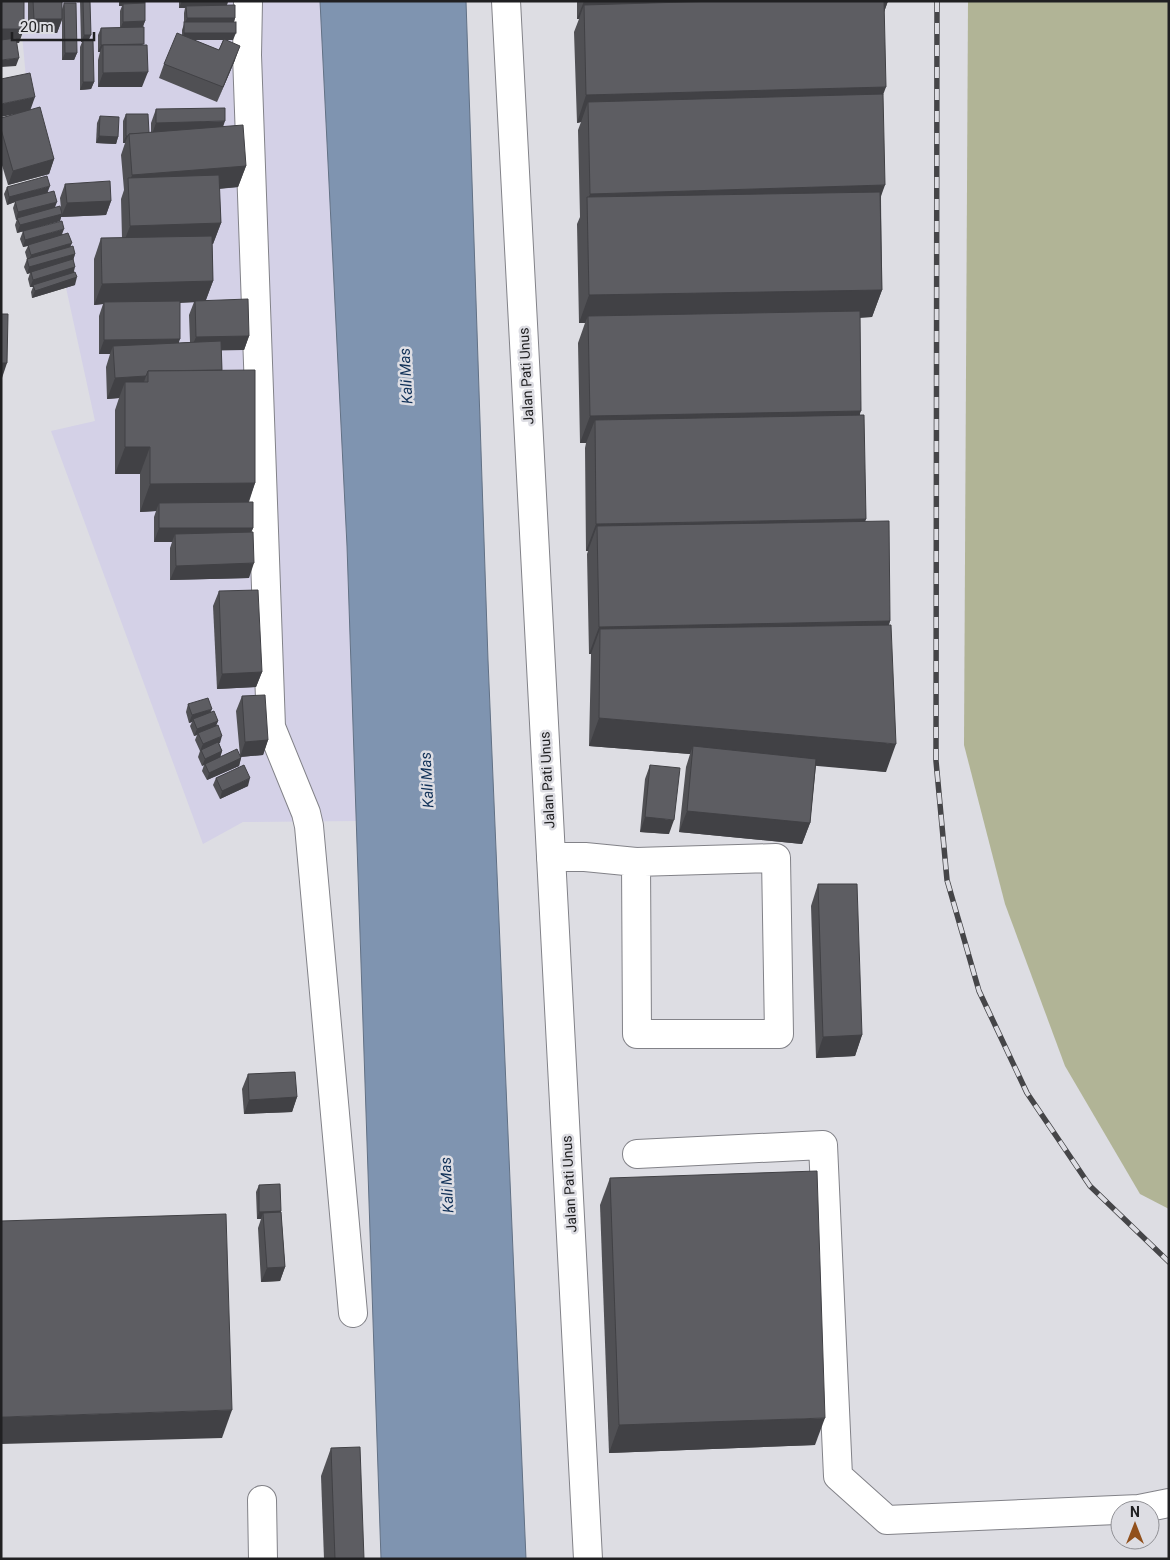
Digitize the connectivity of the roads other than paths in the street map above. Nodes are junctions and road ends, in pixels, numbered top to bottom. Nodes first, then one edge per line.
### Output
1 (248, 1) edge
2 (506, 1) edge
3 (551, 857) junction
4 (636, 862) junction
5 (637, 1154) dead end
6 (353, 1313) dead end
7 (262, 1500) dead end
8 (1169, 1503) edge
9 (263, 1559) edge
10 (588, 1559) edge

1 - 6 street
2 - 3 street, Jalan Pati Unus
3 - 4 street
3 - 10 street, Jalan Pati Unus
4 - 4 street
5 - 8 street
7 - 9 street

